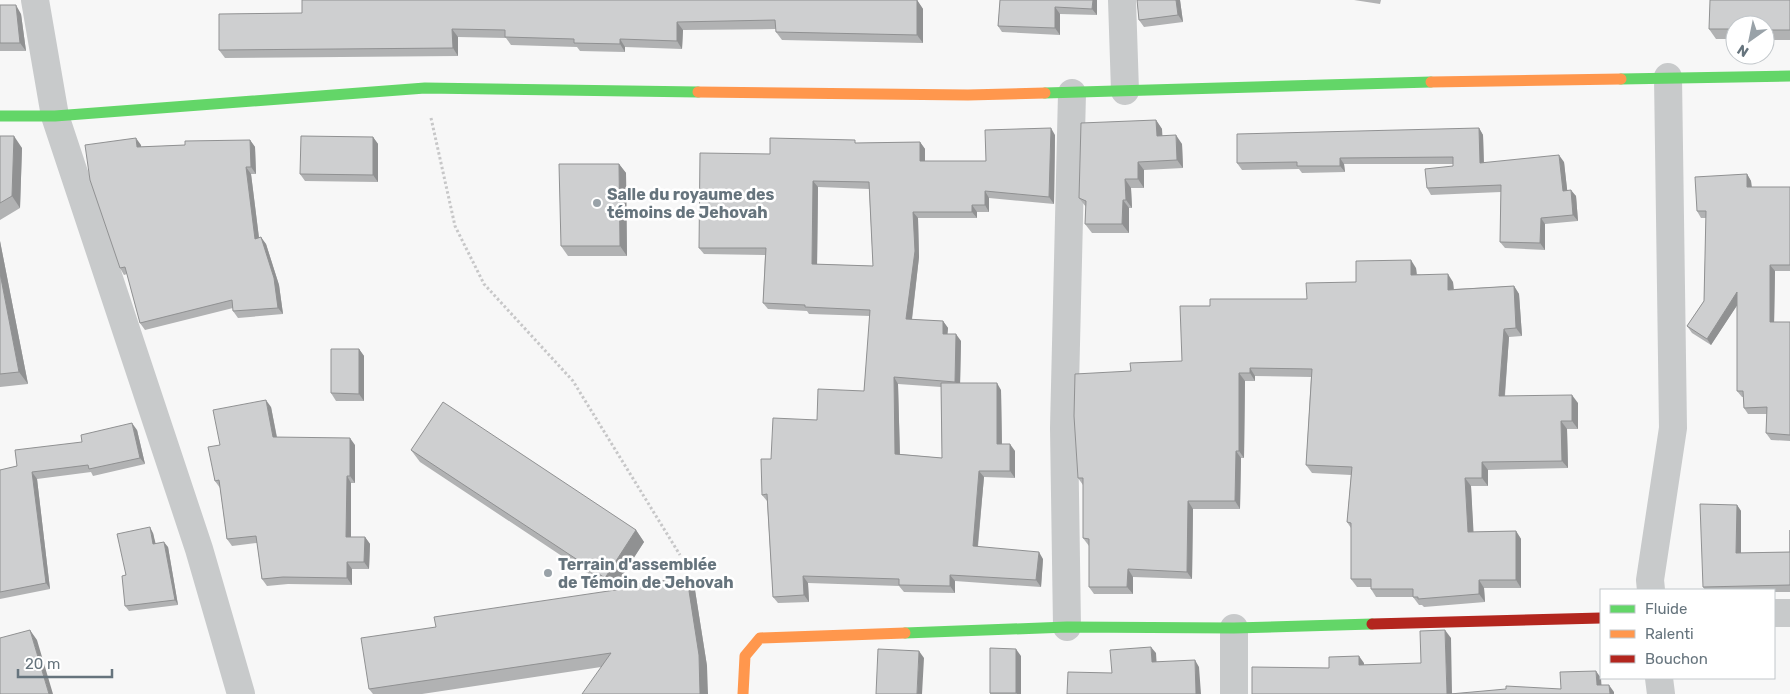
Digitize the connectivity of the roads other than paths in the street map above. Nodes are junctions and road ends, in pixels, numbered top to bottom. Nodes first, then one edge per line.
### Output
1 (35, 0) edge
2 (1122, 0) edge
3 (1790, 76) edge
4 (1668, 77) junction
5 (1125, 91) junction
6 (1072, 93) junction
7 (0, 116) edge
8 (55, 116) junction
9 (1651, 589) edge
10 (1775, 613) edge
11 (1790, 613) edge
12 (1600, 618) edge
13 (1067, 627) junction
14 (1234, 628) junction
15 (1659, 679) edge
16 (241, 694) edge
17 (743, 694) edge
18 (1234, 694) edge
19 (1661, 694) edge

1 - 8 street
2 - 5 street
3 - 4 street
4 - 5 street
4 - 9 street
5 - 6 street
6 - 8 street
6 - 13 street
7 - 8 street
8 - 16 street
10 - 11 street
12 - 14 street
13 - 14 street
13 - 17 street
14 - 18 street
15 - 19 street

